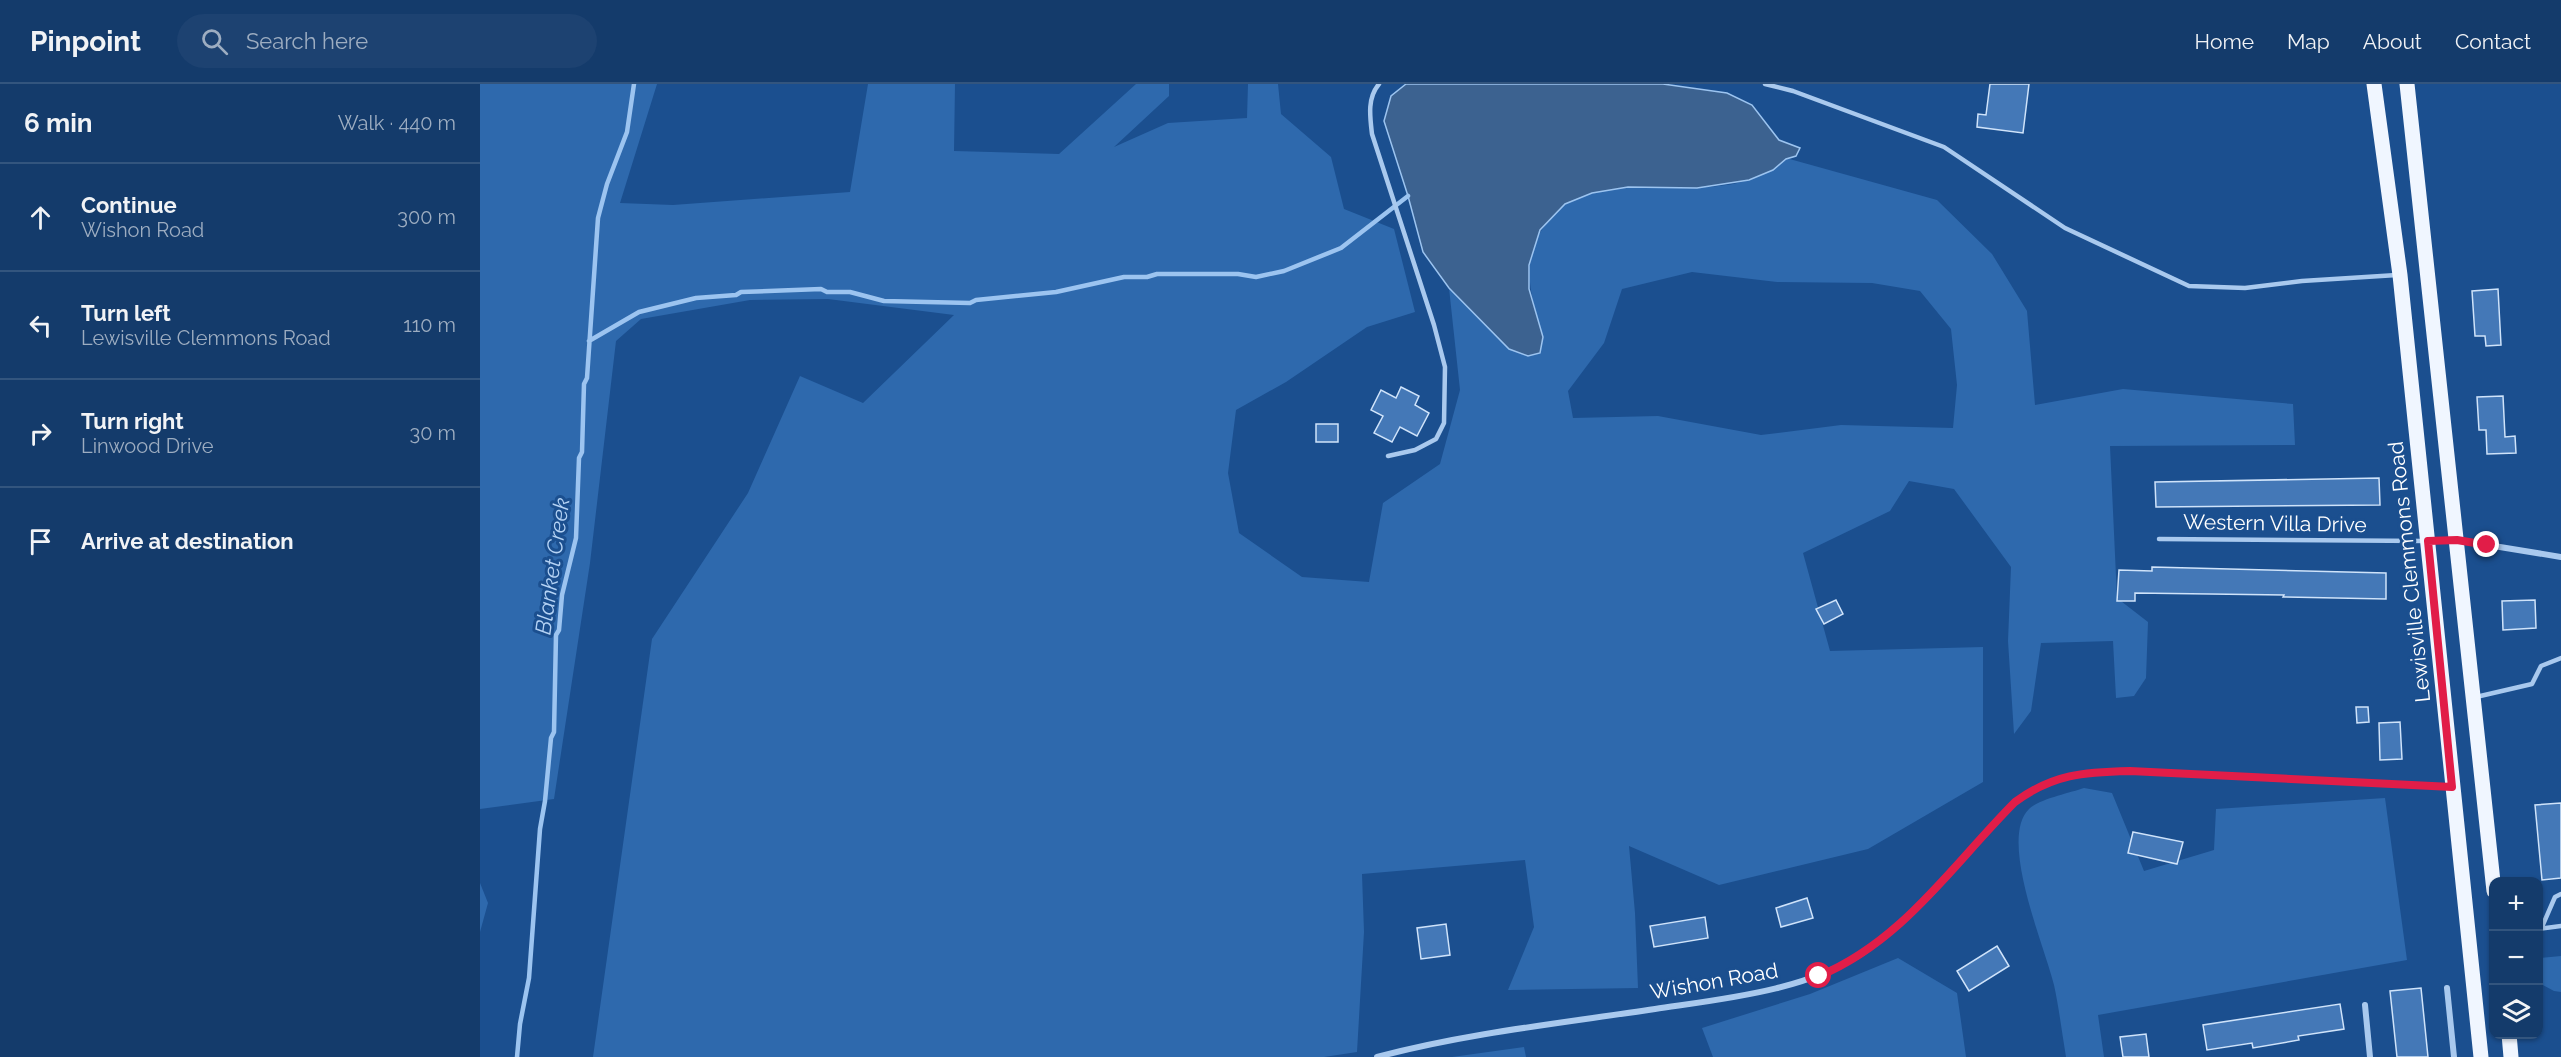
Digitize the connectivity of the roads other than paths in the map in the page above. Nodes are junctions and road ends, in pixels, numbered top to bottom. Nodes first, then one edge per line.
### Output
1 (1379, 84) edge
2 (1765, 84) edge
3 (2374, 84) edge
4 (2407, 84) edge
5 (2400, 275) junction
6 (1388, 456) dead end
7 (2159, 538) dead end
8 (2457, 540) junction
9 (2428, 541) junction
10 (2561, 557) edge
11 (2561, 658) edge
12 (2473, 698) junction
13 (2452, 787) junction
14 (2492, 877) edge
15 (2561, 894) edge
16 (2543, 923) edge
17 (2561, 926) edge
18 (2543, 929) edge
19 (2447, 988) dead end
20 (2365, 1005) dead end
21 (2509, 1039) edge
22 (1377, 1057) edge
23 (2370, 1057) edge
24 (2454, 1057) edge
25 (2481, 1057) edge
26 (2511, 1057) edge

1 - 6 lane
2 - 5 lane
3 - 5 main road, Lewisville Clemmons Road
4 - 8 main road
5 - 9 main road, Lewisville Clemmons Road
7 - 9 lane, Western Villa Drive
8 - 9 street
8 - 10 street
8 - 12 main road
9 - 13 main road, Lewisville Clemmons Road
11 - 12 lane
12 - 14 main road
13 - 22 street, Wishon Road
13 - 25 main road, Lewisville Clemmons Road
15 - 16 lane
17 - 18 lane
19 - 24 street
20 - 23 street
21 - 26 main road

